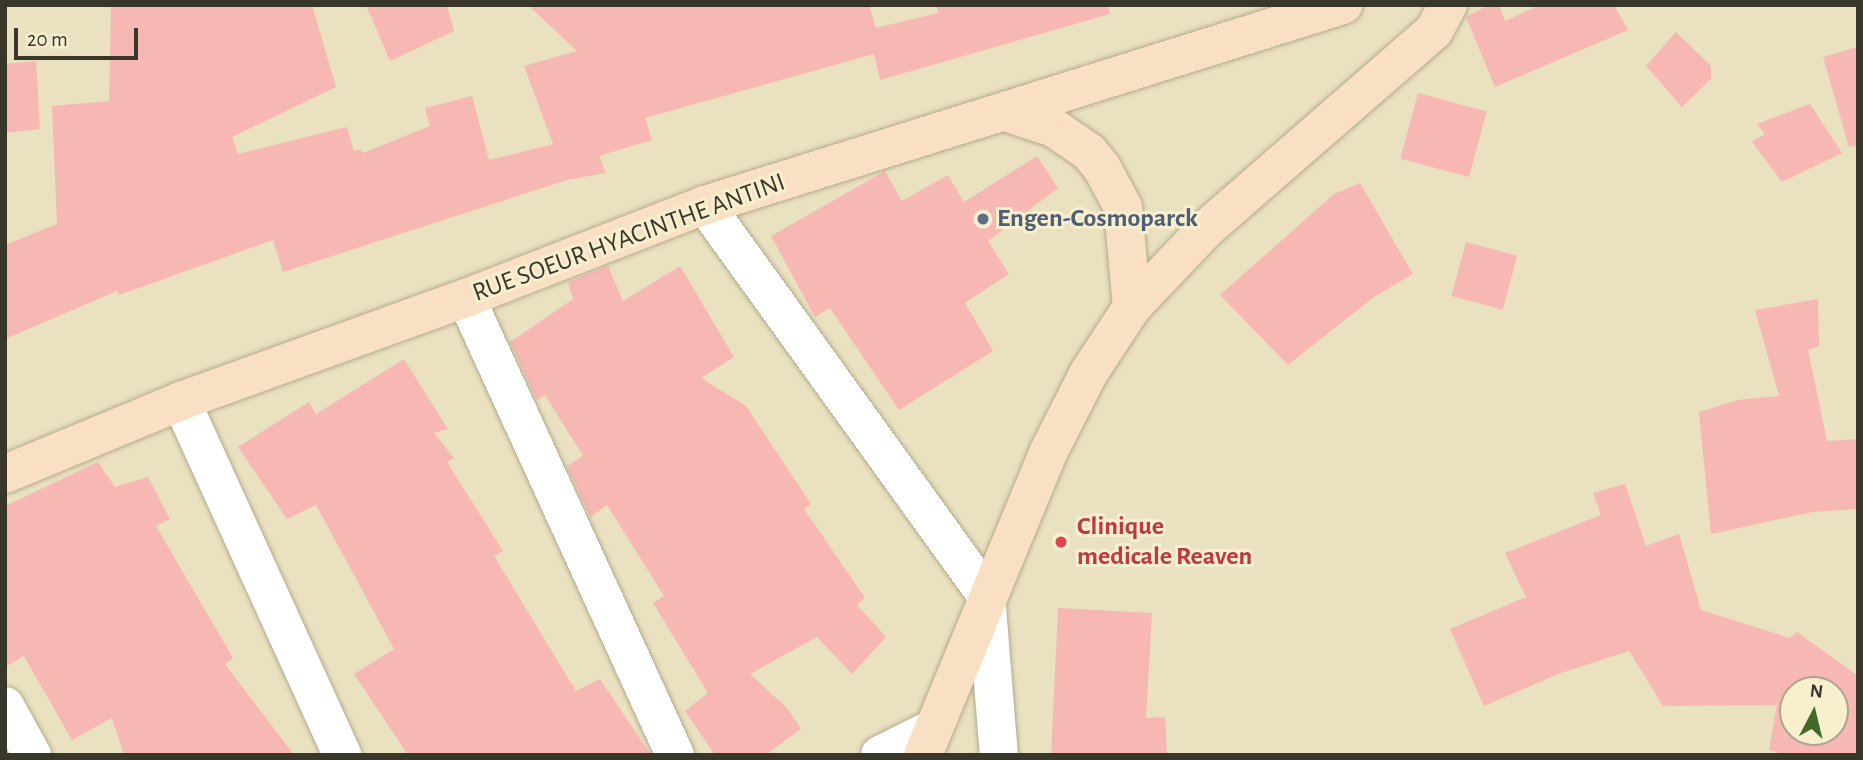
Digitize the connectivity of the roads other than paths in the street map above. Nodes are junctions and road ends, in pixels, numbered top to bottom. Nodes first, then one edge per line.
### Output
1 (1343, 5) edge
2 (1448, 5) edge
3 (1005, 112) junction
4 (705, 205) junction
5 (466, 298) junction
6 (1132, 307) junction
7 (181, 401) junction
8 (5, 474) edge
9 (986, 595) junction
10 (5, 706) edge
11 (927, 742) edge
12 (32, 755) edge
13 (342, 755) edge
14 (675, 755) edge
15 (880, 755) edge
16 (999, 755) edge

1 - 3 main road, RUE SOEUR HYACINTHE ANTINI
2 - 6 main road
3 - 4 main road, RUE SOEUR HYACINTHE ANTINI
3 - 6 main road
4 - 5 main road, RUE SOEUR HYACINTHE ANTINI
4 - 9 street
5 - 7 main road, RUE SOEUR HYACINTHE ANTINI
5 - 14 street
6 - 9 main road
7 - 8 main road, RUE SOEUR HYACINTHE ANTINI
7 - 13 street
9 - 11 main road
9 - 16 street
10 - 12 street
11 - 15 street

